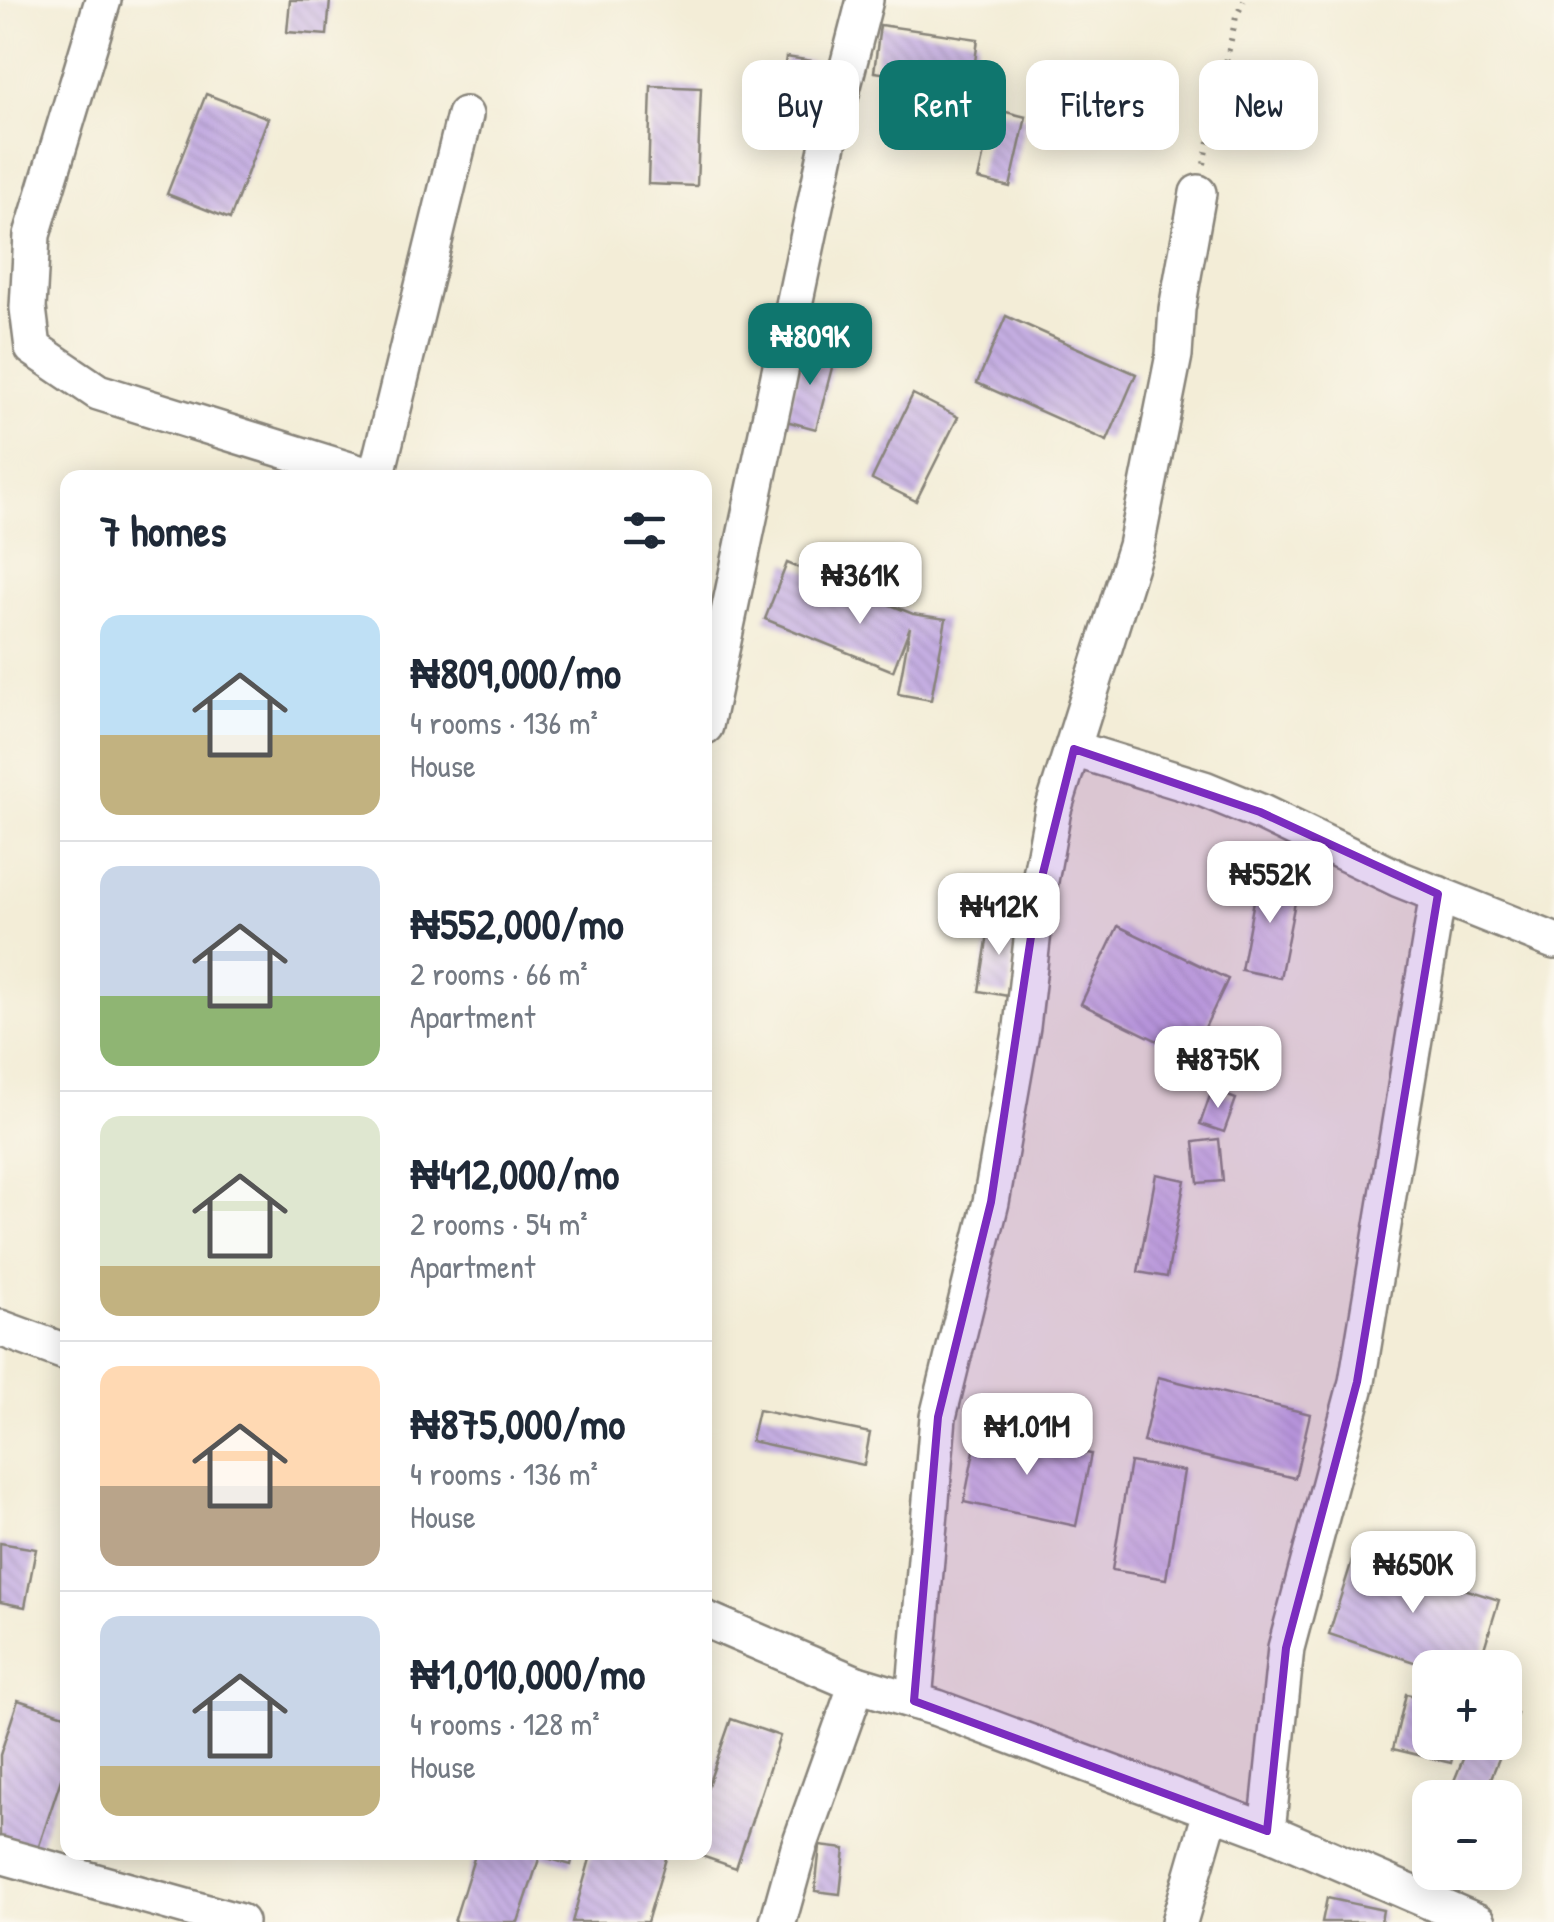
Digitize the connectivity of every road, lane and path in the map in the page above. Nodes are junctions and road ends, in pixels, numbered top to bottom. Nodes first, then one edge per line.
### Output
1 (104, 0) edge
2 (865, 0) edge
3 (1244, 0) edge
4 (464, 115) dead end
5 (1198, 193) joint
6 (349, 470) edge
7 (377, 470) edge
8 (712, 693) edge
9 (1074, 749) junction
10 (1438, 894) junction
11 (1554, 941) edge
12 (0, 1328) edge
13 (60, 1349) edge
14 (712, 1622) edge
15 (857, 1684) junction
16 (914, 1701) junction
17 (1211, 1812) junction
18 (1267, 1831) junction
19 (0, 1855) edge
20 (240, 1922) edge
21 (778, 1922) edge
22 (1179, 1922) edge
23 (1478, 1922) edge

1 - 6 street
2 - 8 street
3 - 5 path
4 - 7 street
5 - 9 street
9 - 10 street
9 - 16 street
10 - 11 street
10 - 18 street
12 - 13 street
14 - 15 street
15 - 16 street
15 - 21 street
16 - 17 street
17 - 18 street
17 - 22 street
18 - 23 street
19 - 20 street

